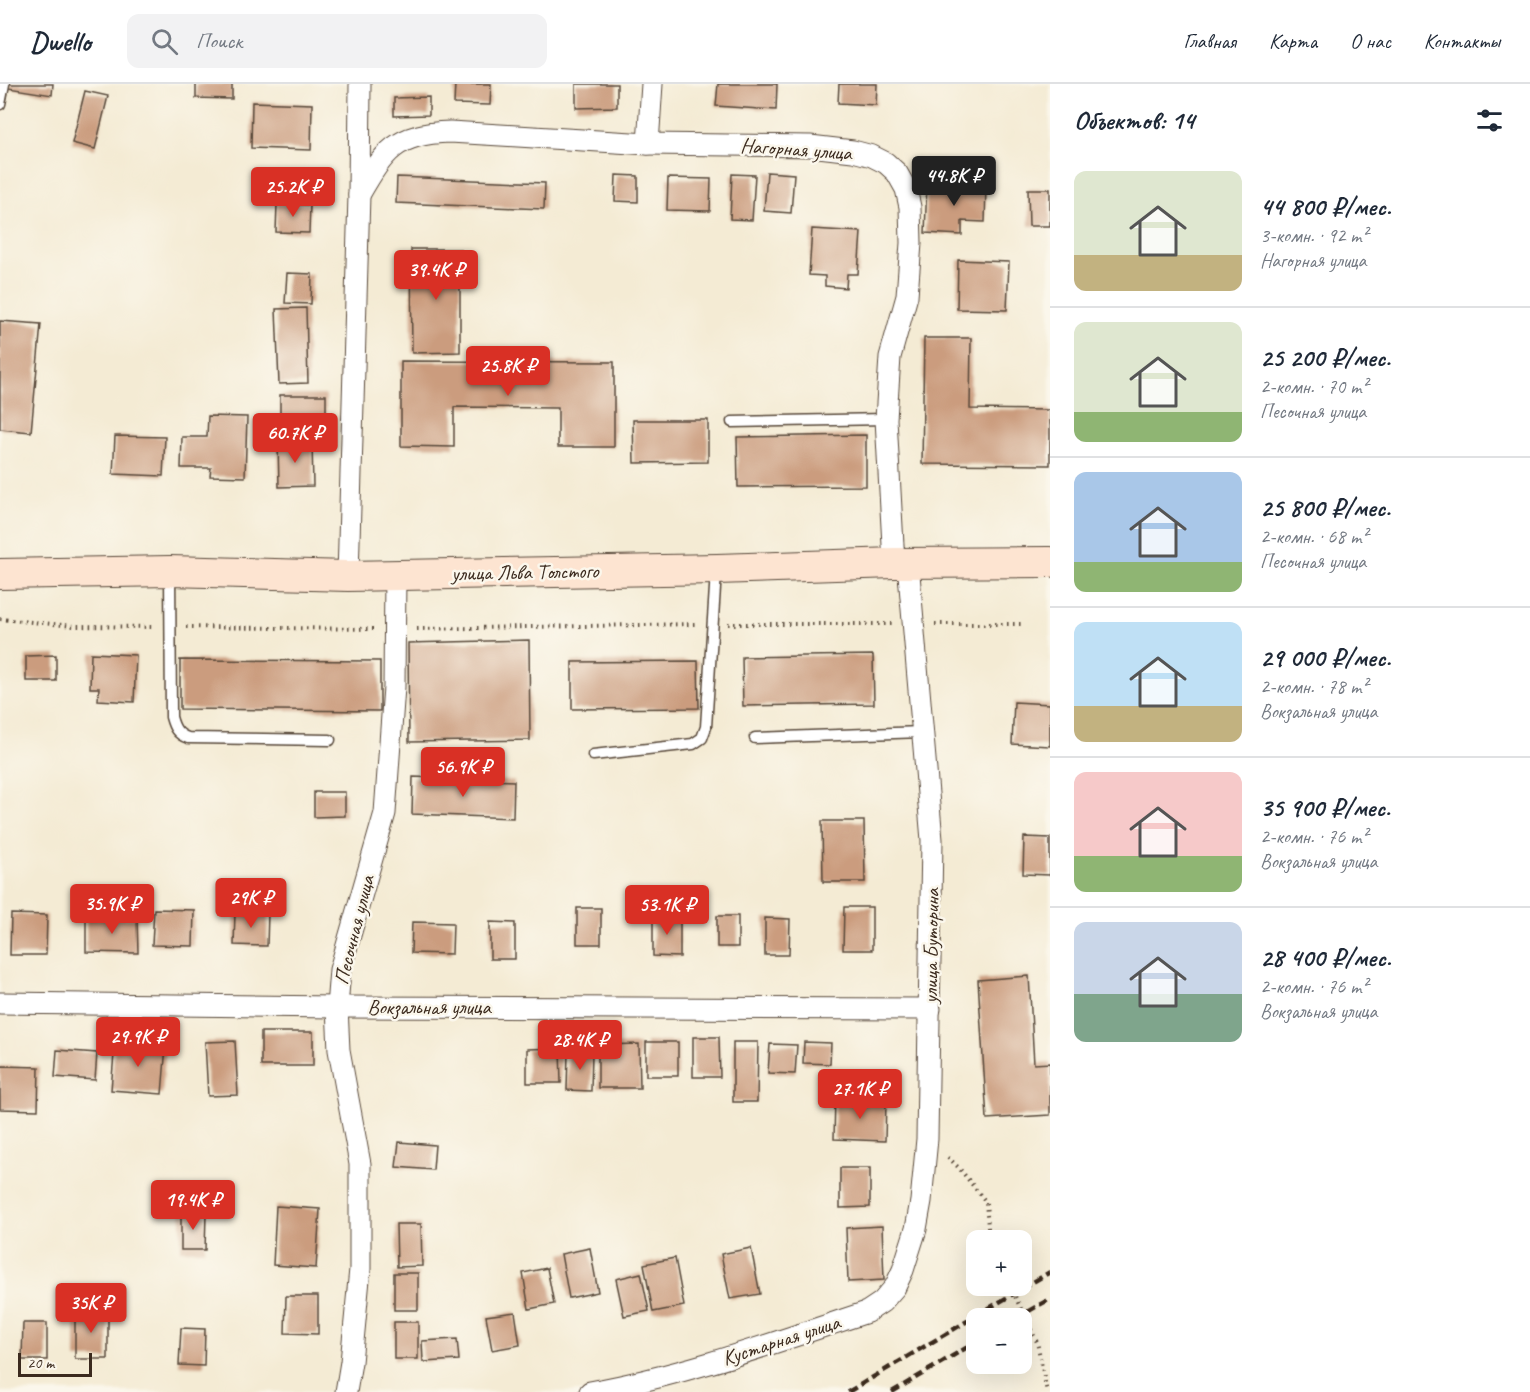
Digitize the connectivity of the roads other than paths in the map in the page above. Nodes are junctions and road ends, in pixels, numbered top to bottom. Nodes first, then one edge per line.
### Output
1 (4, 84) edge
2 (360, 84) edge
3 (652, 84) edge
4 (0, 104) edge
5 (648, 144) junction
6 (359, 195) junction
7 (886, 419) junction
8 (732, 422) dead end
9 (1050, 562) edge
10 (901, 563) junction
11 (717, 568) junction
12 (170, 571) junction
13 (0, 574) edge
14 (394, 575) junction
15 (348, 576) junction
16 (922, 732) junction
17 (755, 738) dead end
18 (330, 740) dead end
19 (593, 755) dead end
20 (0, 1003) edge
21 (337, 1007) junction
22 (930, 1009) junction
23 (867, 1312) joint
24 (346, 1392) edge
25 (590, 1392) edge

1 - 4 lane
2 - 6 street
3 - 5 street
5 - 6 street, Нагорная улица
5 - 7 street, Нагорная улица
6 - 15 street
7 - 8 lane
7 - 10 street, Нагорная улица
9 - 10 main road, улица Льва Толстого
10 - 11 main road, улица Льва Толстого
10 - 16 street, улица Буторина
11 - 14 main road, улица Льва Толстого
11 - 19 lane
12 - 13 main road, улица Льва Толстого
12 - 15 main road, улица Льва Толстого
12 - 18 lane
14 - 15 main road, улица Льва Толстого
14 - 21 street, Песочная улица
16 - 17 lane
16 - 22 street, улица Буторина
20 - 21 street, Вокзальная улица
21 - 22 street, Вокзальная улица
21 - 24 street, Песочная улица
22 - 23 street, улица Буторина
23 - 25 street, Кустарная улица

